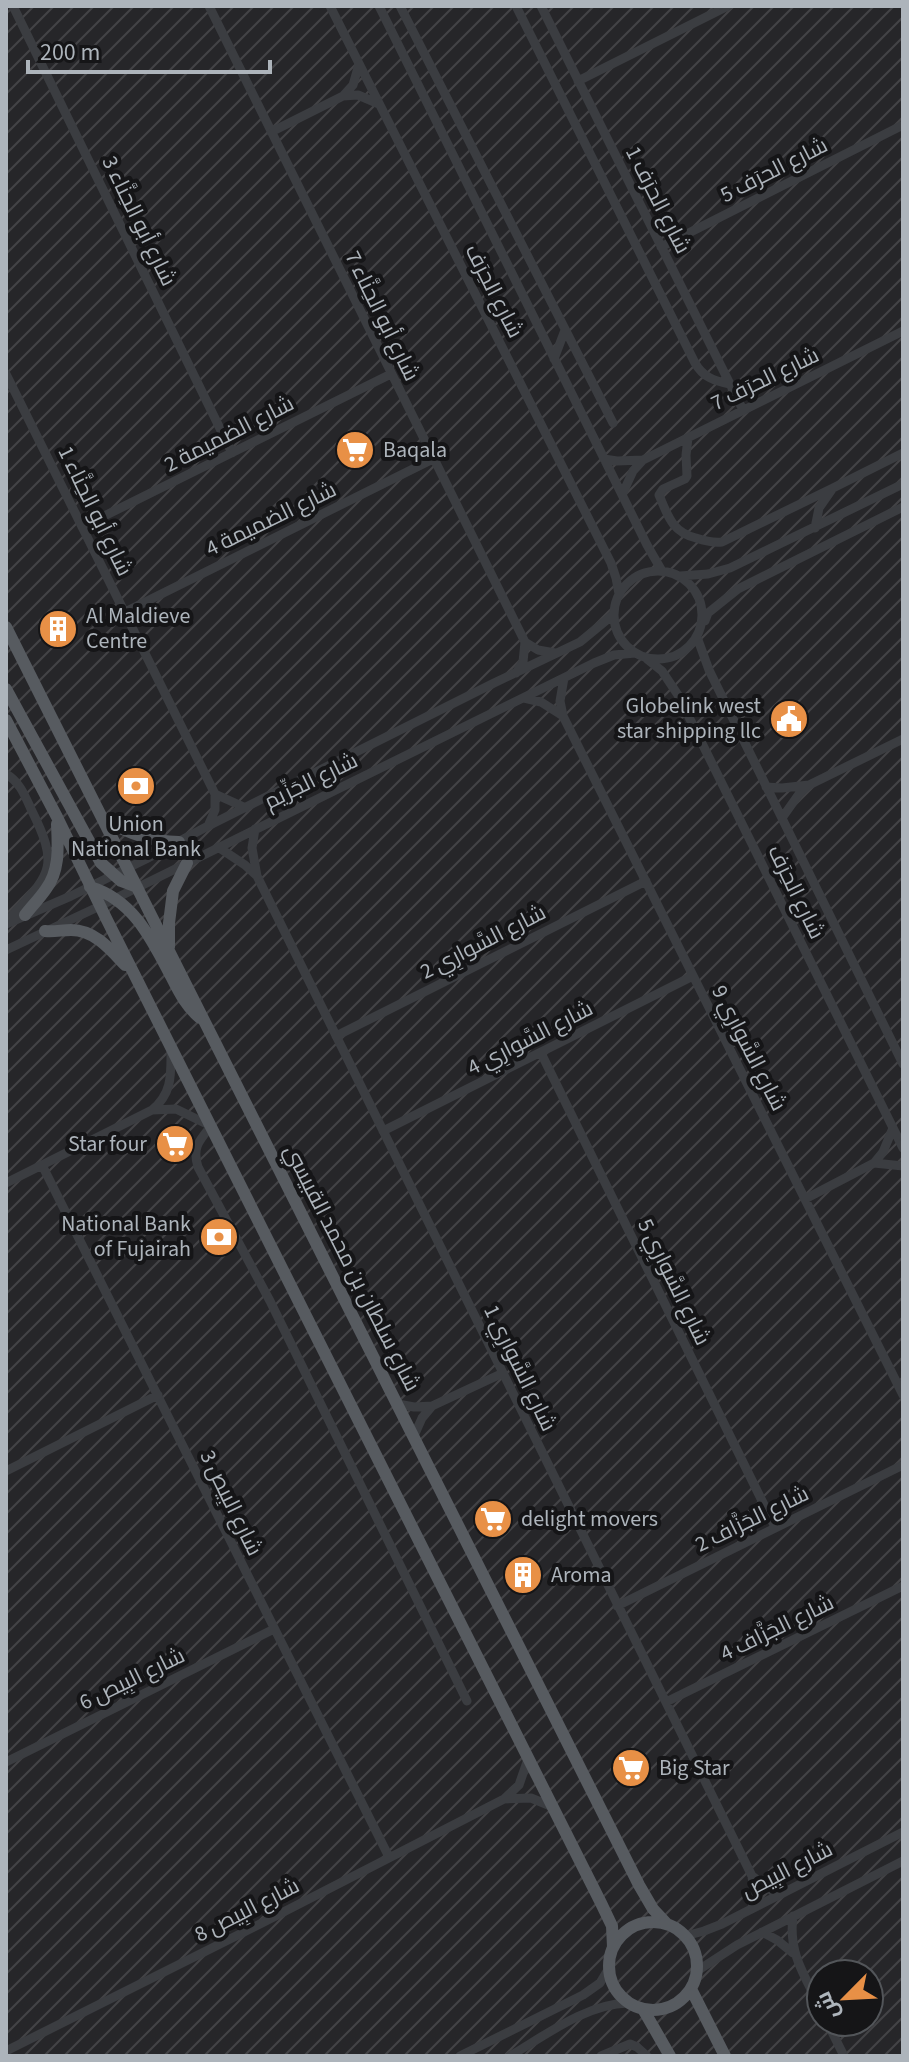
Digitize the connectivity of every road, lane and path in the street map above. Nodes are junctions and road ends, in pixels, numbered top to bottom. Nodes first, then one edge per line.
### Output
1 (13, 6) edge
2 (209, 6) edge
3 (330, 6) edge
4 (379, 6) edge
5 (400, 6) edge
6 (516, 6) edge
7 (541, 6) edge
8 (728, 6) edge
9 (360, 64) junction
10 (578, 81) junction
11 (343, 96) junction
12 (379, 104) junction
13 (903, 125) edge
14 (271, 132) junction
15 (661, 247) junction
16 (565, 330) junction
17 (903, 331) edge
18 (554, 359) junction
19 (6, 374) edge
20 (391, 374) junction
21 (730, 384) junction
22 (743, 410) junction
23 (613, 423) dead end
24 (688, 438) junction
25 (232, 453) junction
26 (903, 453) edge
27 (433, 459) junction
28 (604, 459) junction
29 (643, 460) junction
30 (903, 484) edge
31 (833, 488) junction
32 (622, 495) junction
33 (808, 500) junction
34 (903, 507) edge
35 (817, 515) junction
36 (82, 527) junction
37 (815, 528) junction
38 (662, 571) junction
39 (680, 576) junction
40 (619, 594) junction
41 (125, 612) junction
42 (614, 614) junction
43 (6, 627) edge
44 (699, 632) junction
45 (525, 642) junction
46 (559, 653) junction
47 (635, 653) junction
48 (647, 659) junction
49 (516, 673) junction
50 (564, 678) junction
51 (6, 689) edge
52 (524, 698) junction
53 (563, 716) junction
54 (6, 720) edge
55 (903, 739) edge
56 (6, 774) edge
57 (809, 785) junction
58 (766, 787) junction
59 (215, 794) junction
60 (246, 808) junction
61 (57, 817) junction
62 (782, 818) junction
63 (103, 820) junction
64 (208, 826) junction
65 (255, 829) junction
66 (179, 842) junction
67 (218, 847) junction
68 (187, 863) junction
69 (126, 869) junction
70 (113, 875) junction
71 (257, 876) junction
72 (646, 881) junction
73 (90, 887) junction
74 (137, 887) junction
75 (116, 898) junction
76 (100, 906) junction
77 (25, 915) junction
78 (6, 923) edge
79 (45, 931) junction
80 (6, 950) edge
81 (169, 950) junction
82 (693, 976) junction
83 (136, 977) junction
84 (206, 1023) junction
85 (336, 1036) junction
86 (171, 1046) junction
87 (541, 1053) junction
88 (903, 1064) edge
89 (152, 1110) junction
90 (211, 1126) junction
91 (893, 1128) junction
92 (383, 1131) junction
93 (903, 1148) edge
94 (874, 1163) junction
95 (42, 1165) junction
96 (903, 1166) edge
97 (6, 1183) edge
98 (805, 1199) junction
99 (503, 1373) junction
100 (158, 1395) junction
101 (903, 1395) edge
102 (398, 1404) junction
103 (432, 1406) junction
104 (414, 1436) junction
105 (903, 1465) edge
106 (6, 1471) edge
107 (775, 1527) junction
108 (903, 1586) edge
109 (617, 1606) junction
110 (274, 1629) junction
111 (467, 1701) dead end
112 (666, 1702) junction
113 (528, 1759) junction
114 (6, 1762) edge
115 (504, 1799) junction
116 (553, 1807) junction
117 (903, 1832) edge
118 (389, 1857) junction
119 (903, 1861) edge
120 (752, 1876) junction
121 (778, 1895) junction
122 (752, 1908) junction
123 (793, 1916) junction
124 (667, 1924) junction
125 (762, 1932) junction
126 (685, 1936) junction
127 (613, 1947) junction
128 (793, 1953) junction
129 (609, 1968) junction
130 (697, 1971) junction
131 (805, 1977) edge
132 (691, 1989) junction
133 (628, 2003) junction
134 (643, 2009) junction
135 (835, 2038) edge
136 (6, 2051) edge
137 (460, 2056) edge
138 (510, 2056) edge
139 (601, 2056) edge
140 (647, 2056) edge
141 (670, 2056) edge
142 (725, 2056) edge
143 (844, 2056) edge

1 - 25 street, شارع أبو الحِنَّاء 3
2 - 14 street, شارع أبو الحِنَّاء 7
3 - 9 street, شارع الحِرَف
4 - 18 street, شارع الحِرَف
5 - 16 street
6 - 21 street
7 - 10 street, شارع الحرَف 1
8 - 10 street
9 - 11 street
9 - 12 street, شارع الحِرَف
10 - 15 street, شارع الحرَف 1
11 - 12 street
11 - 14 street
12 - 40 street, شارع الحِرَف
13 - 15 street, شارع الحرَف 5
14 - 20 street, شارع أبو الحِنَّاء 7
15 - 21 street, شارع الحرَف 1
16 - 18 street
16 - 23 street
17 - 22 street, شارع الحرَف 7
18 - 28 street, شارع الحِرَف
19 - 36 street, شارع أبو الحِنَّاء 1
20 - 25 street, شارع الضميمة 2
20 - 27 street, شارع أبو الحِنَّاء 7
21 - 22 street, شارع الحرَف 1
22 - 24 street, شارع الحرَف 7
24 - 29 street, شارع الحرَف 7
24 - 33 street
25 - 36 street, شارع الضميمة 2
26 - 31 street
27 - 41 street, شارع الضميمة 4
27 - 45 street, شارع أبو الحِنَّاء 7
28 - 29 street, شارع الحرَف 7
28 - 32 street, شارع الحِرَف
29 - 32 street
30 - 37 street
31 - 33 street
31 - 35 street
32 - 38 street, شارع الحِرَف
33 - 35 street
34 - 44 street
35 - 37 street
36 - 41 street, شارع أبو الحِنَّاء 1
37 - 39 street
38 - 39 street
38 - 40 street
39 - 44 street
40 - 42 street
41 - 59 street, شارع أبو الحِنَّاء 1
42 - 46 street, شارع الجَزِّيم
42 - 47 street
43 - 63 main road, شارع سلطان بن محمد القبيسي
44 - 48 street
44 - 58 street, شارع الحِرَف
45 - 46 street
45 - 49 street
46 - 49 street, شارع الجَزِّيم
47 - 48 street
47 - 50 street, شارع الجَزِّيم
48 - 91 street, شارع الحِرَف
49 - 60 street, شارع الجَزِّيم
50 - 52 street, شارع الجَزِّيم
50 - 53 street, شارع السَّوارِي 9
51 - 70 main road
52 - 53 street
52 - 65 street, شارع الجَزِّيم
53 - 72 street, شارع السَّوارِي 9
54 - 61 main road
55 - 57 street
56 - 78 street
57 - 58 street
57 - 62 street
58 - 62 street, شارع الحِرَف
59 - 60 street
59 - 64 street
60 - 64 street, شارع الجَزِّيم
61 - 73 main road
61 - 77 main road
62 - 88 street, شارع الحِرَف
63 - 66 main road
63 - 69 main road, شارع سلطان بن محمد القبيسي
64 - 66 street, شارع الجَزِّيم
65 - 67 street, شارع الجَزِّيم
65 - 71 street, شارع السَّوارِي 1
66 - 69 street, شارع الجَزِّيم
67 - 68 street, شارع الجَزِّيم
67 - 71 street, شارع السَّوارِي 1
68 - 74 street, شارع الجَزِّيم
68 - 81 main road
69 - 70 street, شارع الجَزِّيم
69 - 74 main road, شارع سلطان بن محمد القبيسي
70 - 73 street, شارع الجَزِّيم
70 - 74 main road
71 - 85 street, شارع السَّوارِي 1
72 - 82 street, شارع السَّوارِي 9
72 - 85 street, شارع السَّوارِي 2
73 - 75 main road
73 - 76 main road
73 - 77 street, شارع الجَزِّيم
74 - 75 street, شارع الجَزِّيم
74 - 81 main road, شارع سلطان بن محمد القبيسي
75 - 76 street, شارع الجَزِّيم
75 - 84 main road
76 - 79 street, شارع الجَزِّيم
76 - 83 main road
77 - 78 street, شارع الجَزِّيم
79 - 80 street, شارع الجَزِّيم
79 - 83 main road
81 - 84 main road, شارع سلطان بن محمد القبيسي
82 - 87 street, شارع السَّوارِي 4
82 - 98 street, شارع السَّوارِي 9
83 - 86 main road
84 - 102 main road, شارع سلطان بن محمد القبيسي
85 - 92 street, شارع السَّوارِي 1
86 - 89 street
86 - 90 main road
87 - 92 street, شارع السَّوارِي 4
87 - 107 street, شارع السَّوارِي 5
89 - 90 street
89 - 95 street
90 - 111 street
90 - 113 main road
91 - 93 street, شارع الحِرَف
91 - 94 street
92 - 99 street, شارع السَّوارِي 1
94 - 96 street
94 - 98 street
95 - 97 street
95 - 100 street, شارع البِيص 3
98 - 101 street, شارع السَّوارِي 9
99 - 103 street
99 - 109 street, شارع السَّوارِي 1
100 - 106 street
100 - 110 street, شارع البِيص 3
102 - 103 street
102 - 104 main road, شارع سلطان بن محمد القبيسي
103 - 104 street
104 - 124 main road, شارع سلطان بن محمد القبيسي
105 - 107 street, شارع الجَزَّاف 2
107 - 109 street, شارع الجَزَّاف 2
108 - 112 street, شارع الجَزَّاف 4
109 - 112 street, شارع السَّوارِي 1
110 - 114 street, شارع البِيص 6
110 - 118 street, شارع البِيص 3
112 - 120 street, شارع السَّوارِي 1
113 - 115 street, شارع البِيص 8
113 - 116 main road
115 - 116 street
115 - 118 street, شارع البِيص 8
116 - 127 main road
117 - 121 street, شارع البِيص
118 - 136 street, شارع البِيص 8
119 - 123 street, شارع البِيص
120 - 121 street, شارع السَّوارِي 1
120 - 122 street, شارع السَّوارِي 1
121 - 122 street, شارع البِيص
122 - 126 street, شارع البِيص
123 - 125 street, شارع البِيص
123 - 128 street
124 - 126 main road
124 - 127 main road
125 - 128 street
125 - 130 street, شارع البِيص
126 - 130 main road
127 - 129 main road
128 - 131 street
129 - 133 main road
129 - 137 street
130 - 132 main road
132 - 134 main road
132 - 142 main road
133 - 134 main road
133 - 138 street
134 - 141 main road
135 - 143 street
139 - 140 street

